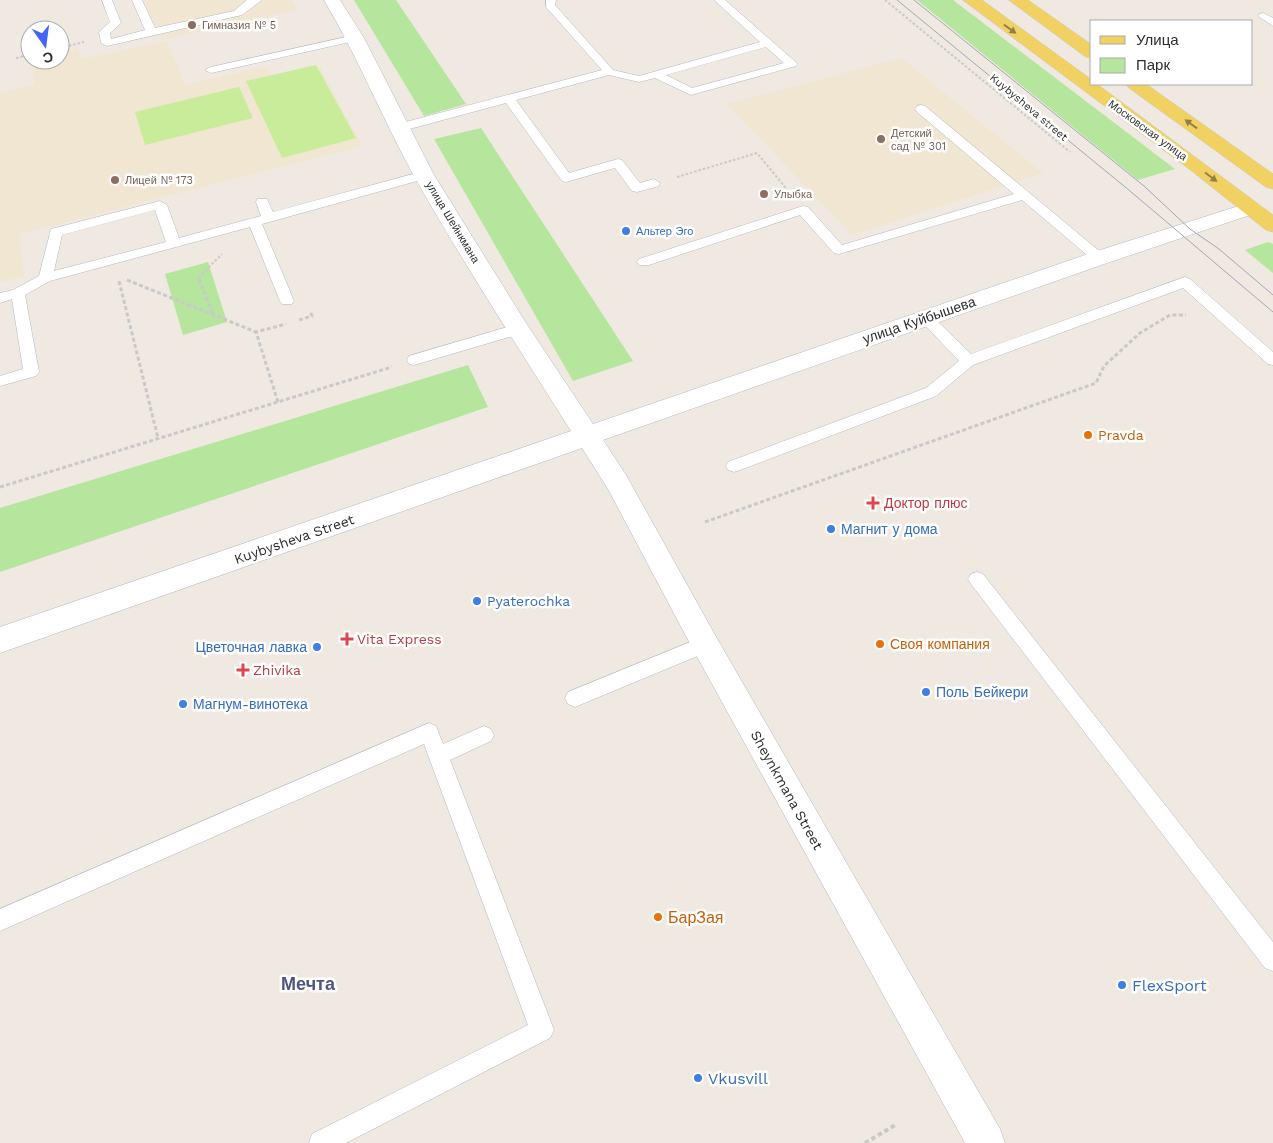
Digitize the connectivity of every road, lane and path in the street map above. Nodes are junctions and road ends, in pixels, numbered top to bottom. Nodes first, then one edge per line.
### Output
1 (107, 0) edge
2 (137, 0) edge
3 (257, 0) edge
4 (332, 0) edge
5 (551, 0) edge
6 (719, 0) edge
7 (885, 0) edge
8 (971, 0) edge
9 (1016, 0) edge
10 (1263, 16) dead end
11 (1273, 23) edge
12 (151, 32) junction
13 (355, 38) junction
14 (79, 43) dead end
15 (768, 43) junction
16 (70, 45) edge
17 (1090, 52) edge
18 (20, 57) edge
19 (16, 58) dead end
20 (211, 70) dead end
21 (609, 72) junction
22 (656, 74) junction
23 (1136, 85) edge
24 (508, 98) junction
25 (921, 108) dead end
26 (402, 128) junction
27 (1070, 152) dead end
28 (424, 175) junction
29 (675, 177) dead end
30 (654, 183) dead end
31 (1273, 183) edge
32 (1024, 195) junction
33 (262, 202) dead end
34 (1273, 202) edge
35 (1252, 208) junction
36 (803, 210) junction
37 (269, 218) junction
38 (255, 222) junction
39 (1273, 225) edge
40 (174, 244) junction
41 (1099, 258) junction
42 (644, 262) dead end
43 (45, 278) junction
44 (18, 293) junction
45 (0, 298) edge
46 (287, 301) dead end
47 (1188, 315) dead end
48 (215, 317) junction
49 (926, 318) junction
50 (518, 329) junction
51 (256, 332) dead end
52 (414, 360) joint
53 (1273, 360) edge
54 (968, 361) junction
55 (0, 381) edge
56 (588, 437) junction
57 (158, 438) junction
58 (734, 466) dead end
59 (0, 487) edge
60 (705, 522) dead end
61 (977, 579) dead end
62 (0, 640) edge
63 (705, 644) junction
64 (575, 698) dead end
65 (484, 735) dead end
66 (438, 756) junction
67 (0, 920) edge
68 (1273, 960) edge
69 (897, 1124) dead end
70 (321, 1143) edge
71 (865, 1143) edge
72 (986, 1143) edge

1 - 12 lane
2 - 12 lane
3 - 12 lane
4 - 13 street, улица Шейнкмана
5 - 21 lane
6 - 15 lane
7 - 27 path, Kuybysheva street
8 -> 35 main road, Московская улица
9 - 17 main road
10 - 11 lane
13 - 20 lane
13 - 26 street, улица Шейнкмана
14 - 16 path
15 - 22 lane
15 - 22 lane
18 - 19 path
21 - 22 lane
21 - 24 lane
31 -> 23 main road
24 - 26 lane
24 - 30 lane
25 - 32 lane
26 - 28 street, улица Шейнкмана
28 - 37 lane
28 - 50 street, улица Шейнкмана
29 - 36 path
32 - 36 lane
32 - 41 lane
33 - 37 lane
34 - 35 main road
35 - 39 main road, Московская улица
35 - 41 street, улица Куйбышева
36 - 42 lane
37 - 38 lane
38 - 40 lane
38 - 46 lane
38 - 48 path
40 - 43 lane
40 - 43 lane
41 - 49 street, улица Куйбышева
43 - 44 lane
44 - 45 lane
44 - 55 lane
47 - 60 path
48 - 51 path
48 - 57 path
49 - 54 lane
49 - 56 street, улица Куйбышева
50 - 52 lane
50 - 56 street, улица Шейнкмана
52 - 57 path
53 - 54 lane
54 - 58 lane
56 - 62 street, Kuybysheva Street
56 - 63 street, Sheynkmana Street
57 - 59 path
61 - 68 lane
63 - 64 lane
63 - 72 street, Sheynkmana Street
65 - 66 lane
66 - 67 lane
66 - 70 lane
69 - 71 path

